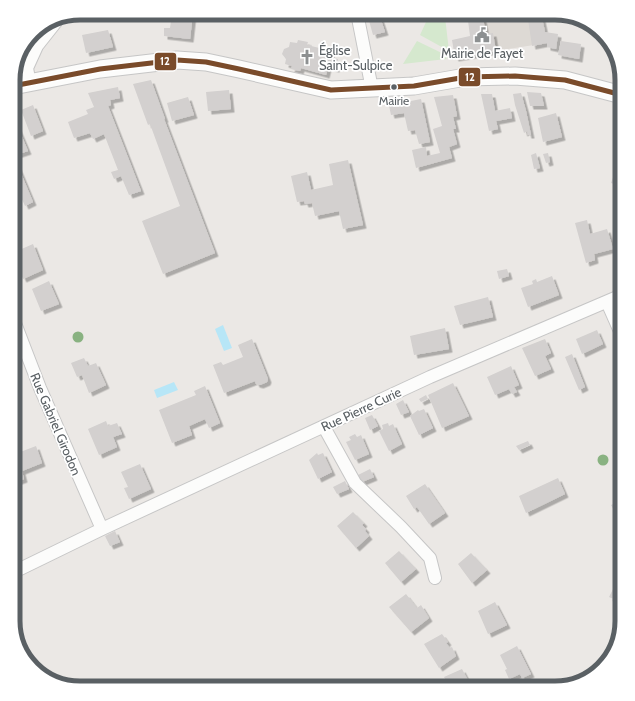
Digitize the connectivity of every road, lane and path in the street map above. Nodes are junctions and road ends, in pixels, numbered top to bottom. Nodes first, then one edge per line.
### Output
1 (358, 20) edge
2 (52, 27) edge
3 (30, 84) junction
4 (20, 85) edge
5 (372, 89) junction
6 (615, 93) edge
7 (615, 298) edge
8 (607, 302) junction
9 (615, 320) edge
10 (20, 336) edge
11 (324, 427) junction
12 (102, 529) junction
13 (20, 569) dead end
14 (435, 578) dead end

1 - 5 street
2 - 3 street
3 - 4 main road
3 - 5 main road
5 - 6 main road
7 - 8 street, Rue Pierre Curie
8 - 9 street
8 - 11 street, Rue Pierre Curie
10 - 12 street, Rue Gabriel Girodon
11 - 12 street, Rue Pierre Curie
11 - 14 street
12 - 13 street, Rue Pierre Curie

